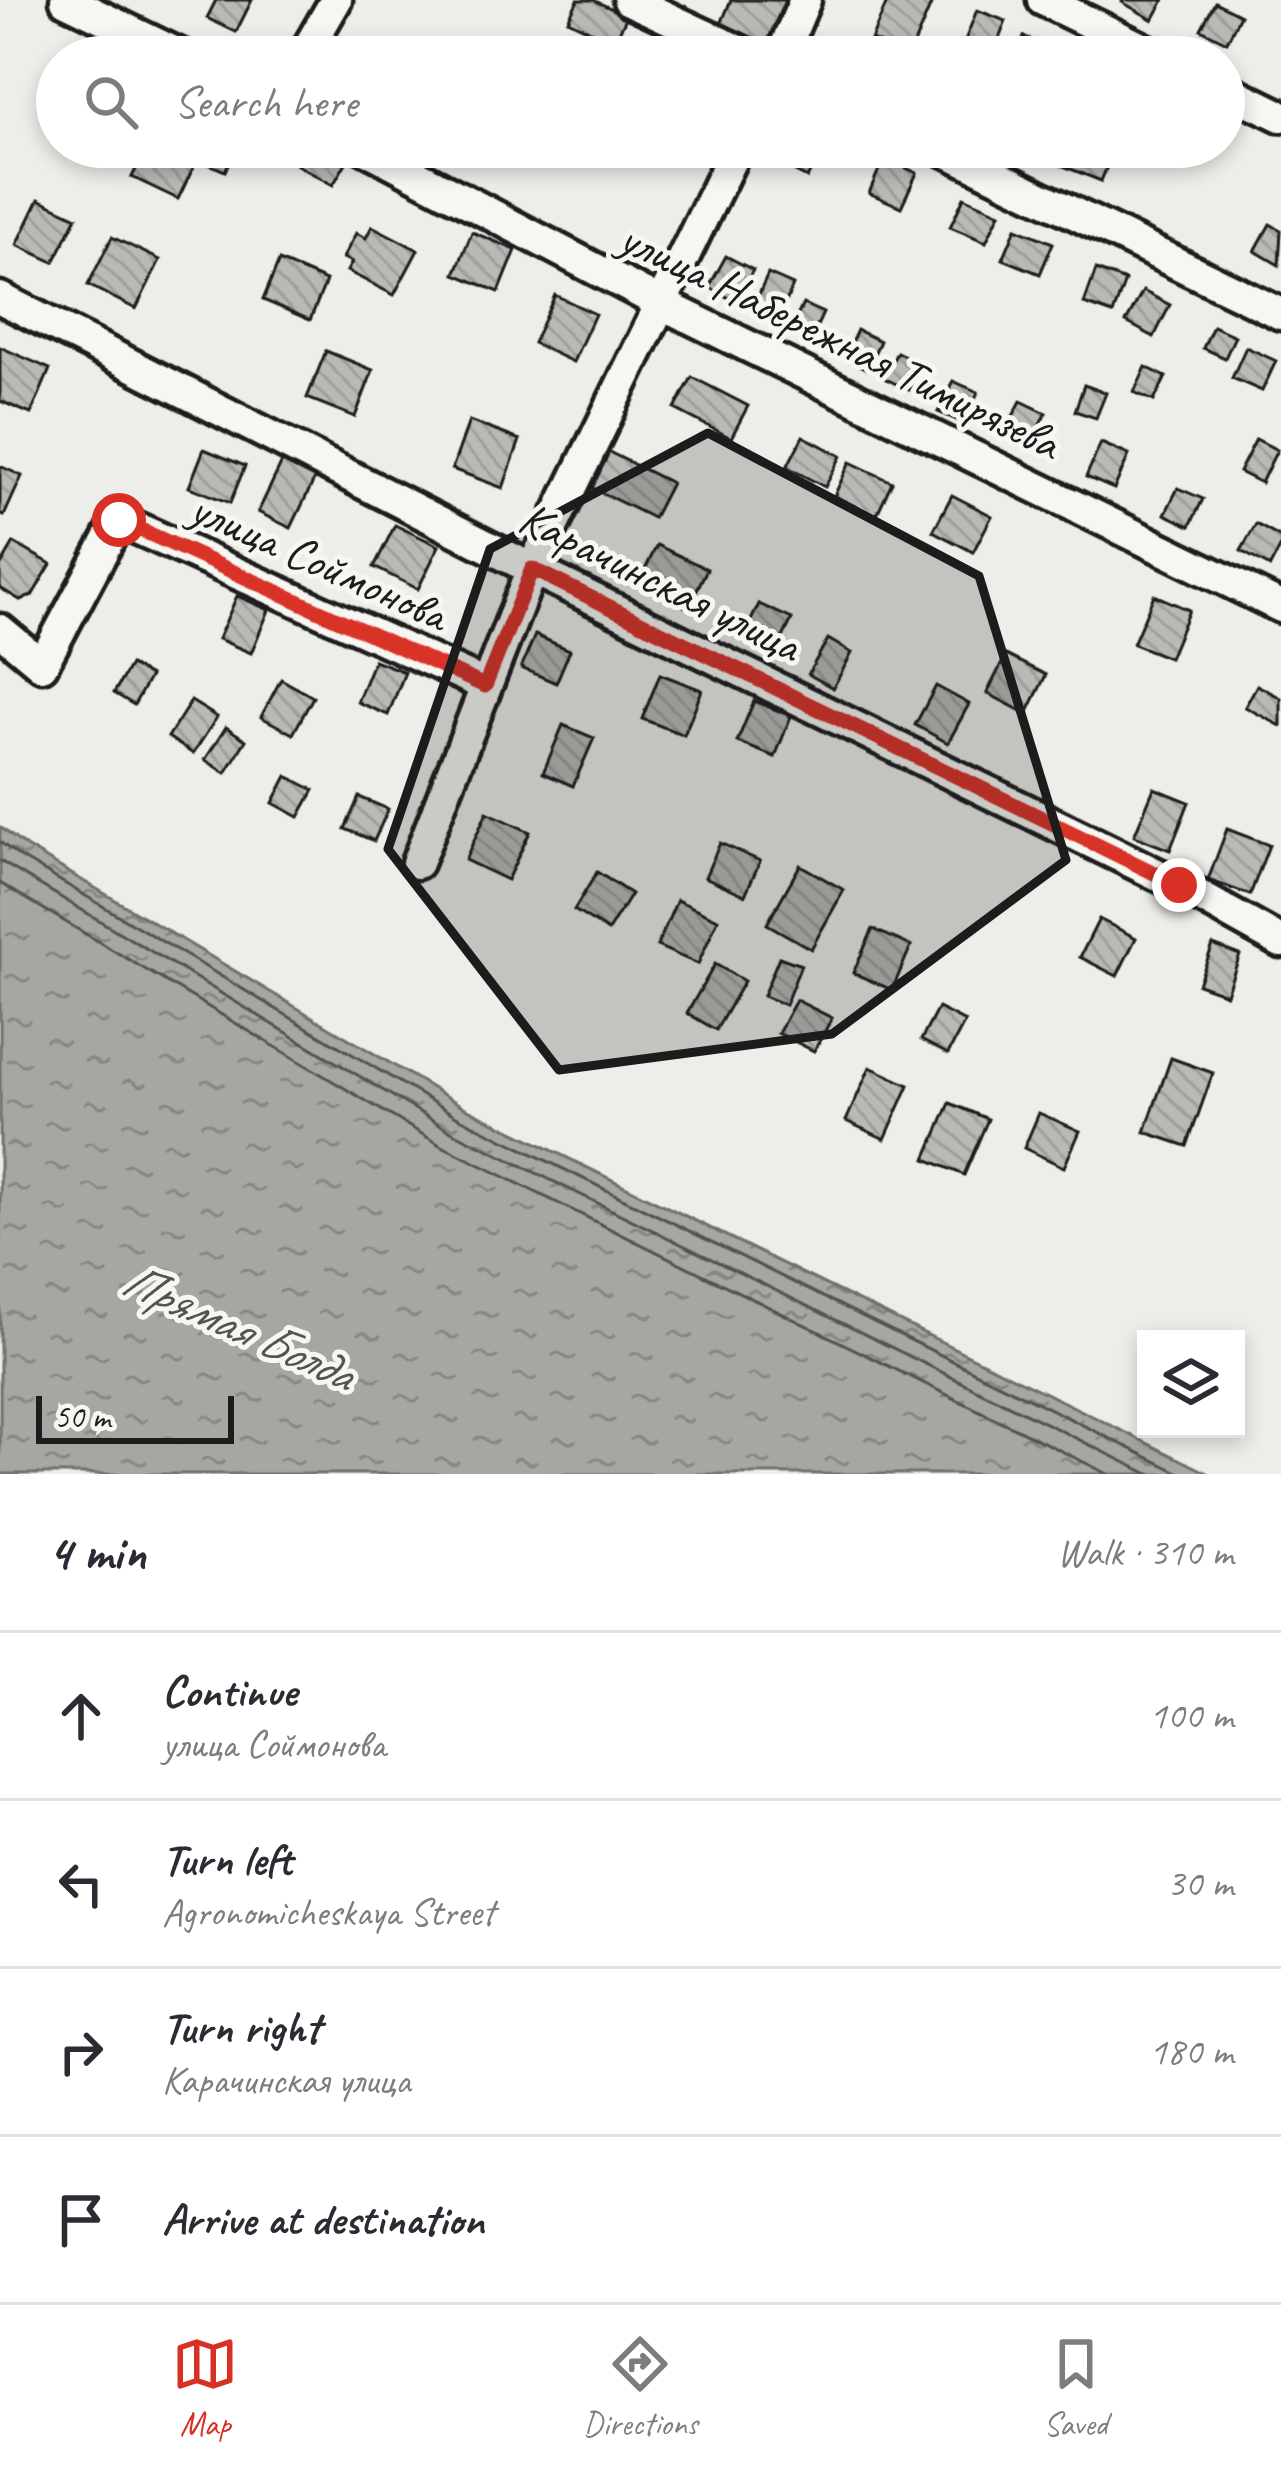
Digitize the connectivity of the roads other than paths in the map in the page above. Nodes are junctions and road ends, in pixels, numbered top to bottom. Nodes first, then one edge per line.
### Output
1 (66, 0) edge
2 (336, 0) edge
3 (629, 0) edge
4 (805, 0) edge
5 (1043, 0) edge
6 (141, 36) edge
7 (315, 36) edge
8 (707, 36) edge
9 (790, 36) edge
10 (1117, 36) edge
11 (1245, 98) edge
12 (1281, 116) edge
13 (403, 168) edge
14 (727, 168) edge
15 (981, 168) edge
16 (0, 298) edge
17 (660, 303) junction
18 (1281, 314) edge
19 (532, 569) junction
20 (1281, 607) edge
21 (0, 630) edge
22 (485, 686) junction
23 (417, 863) dead end
24 (1281, 942) edge

1 - 6 street
2 - 7 street
3 - 8 street
4 - 9 street
5 - 10 street
11 - 12 street
13 - 17 street, улица Набережная Тимирязева
14 - 17 street
15 - 18 street
16 - 19 street, Карачинская улица
17 - 19 street
17 - 20 street, улица Набережная Тимирязева
19 - 22 street
19 - 24 street, Карачинская улица
21 - 22 street, улица Соймонова
22 - 23 street

